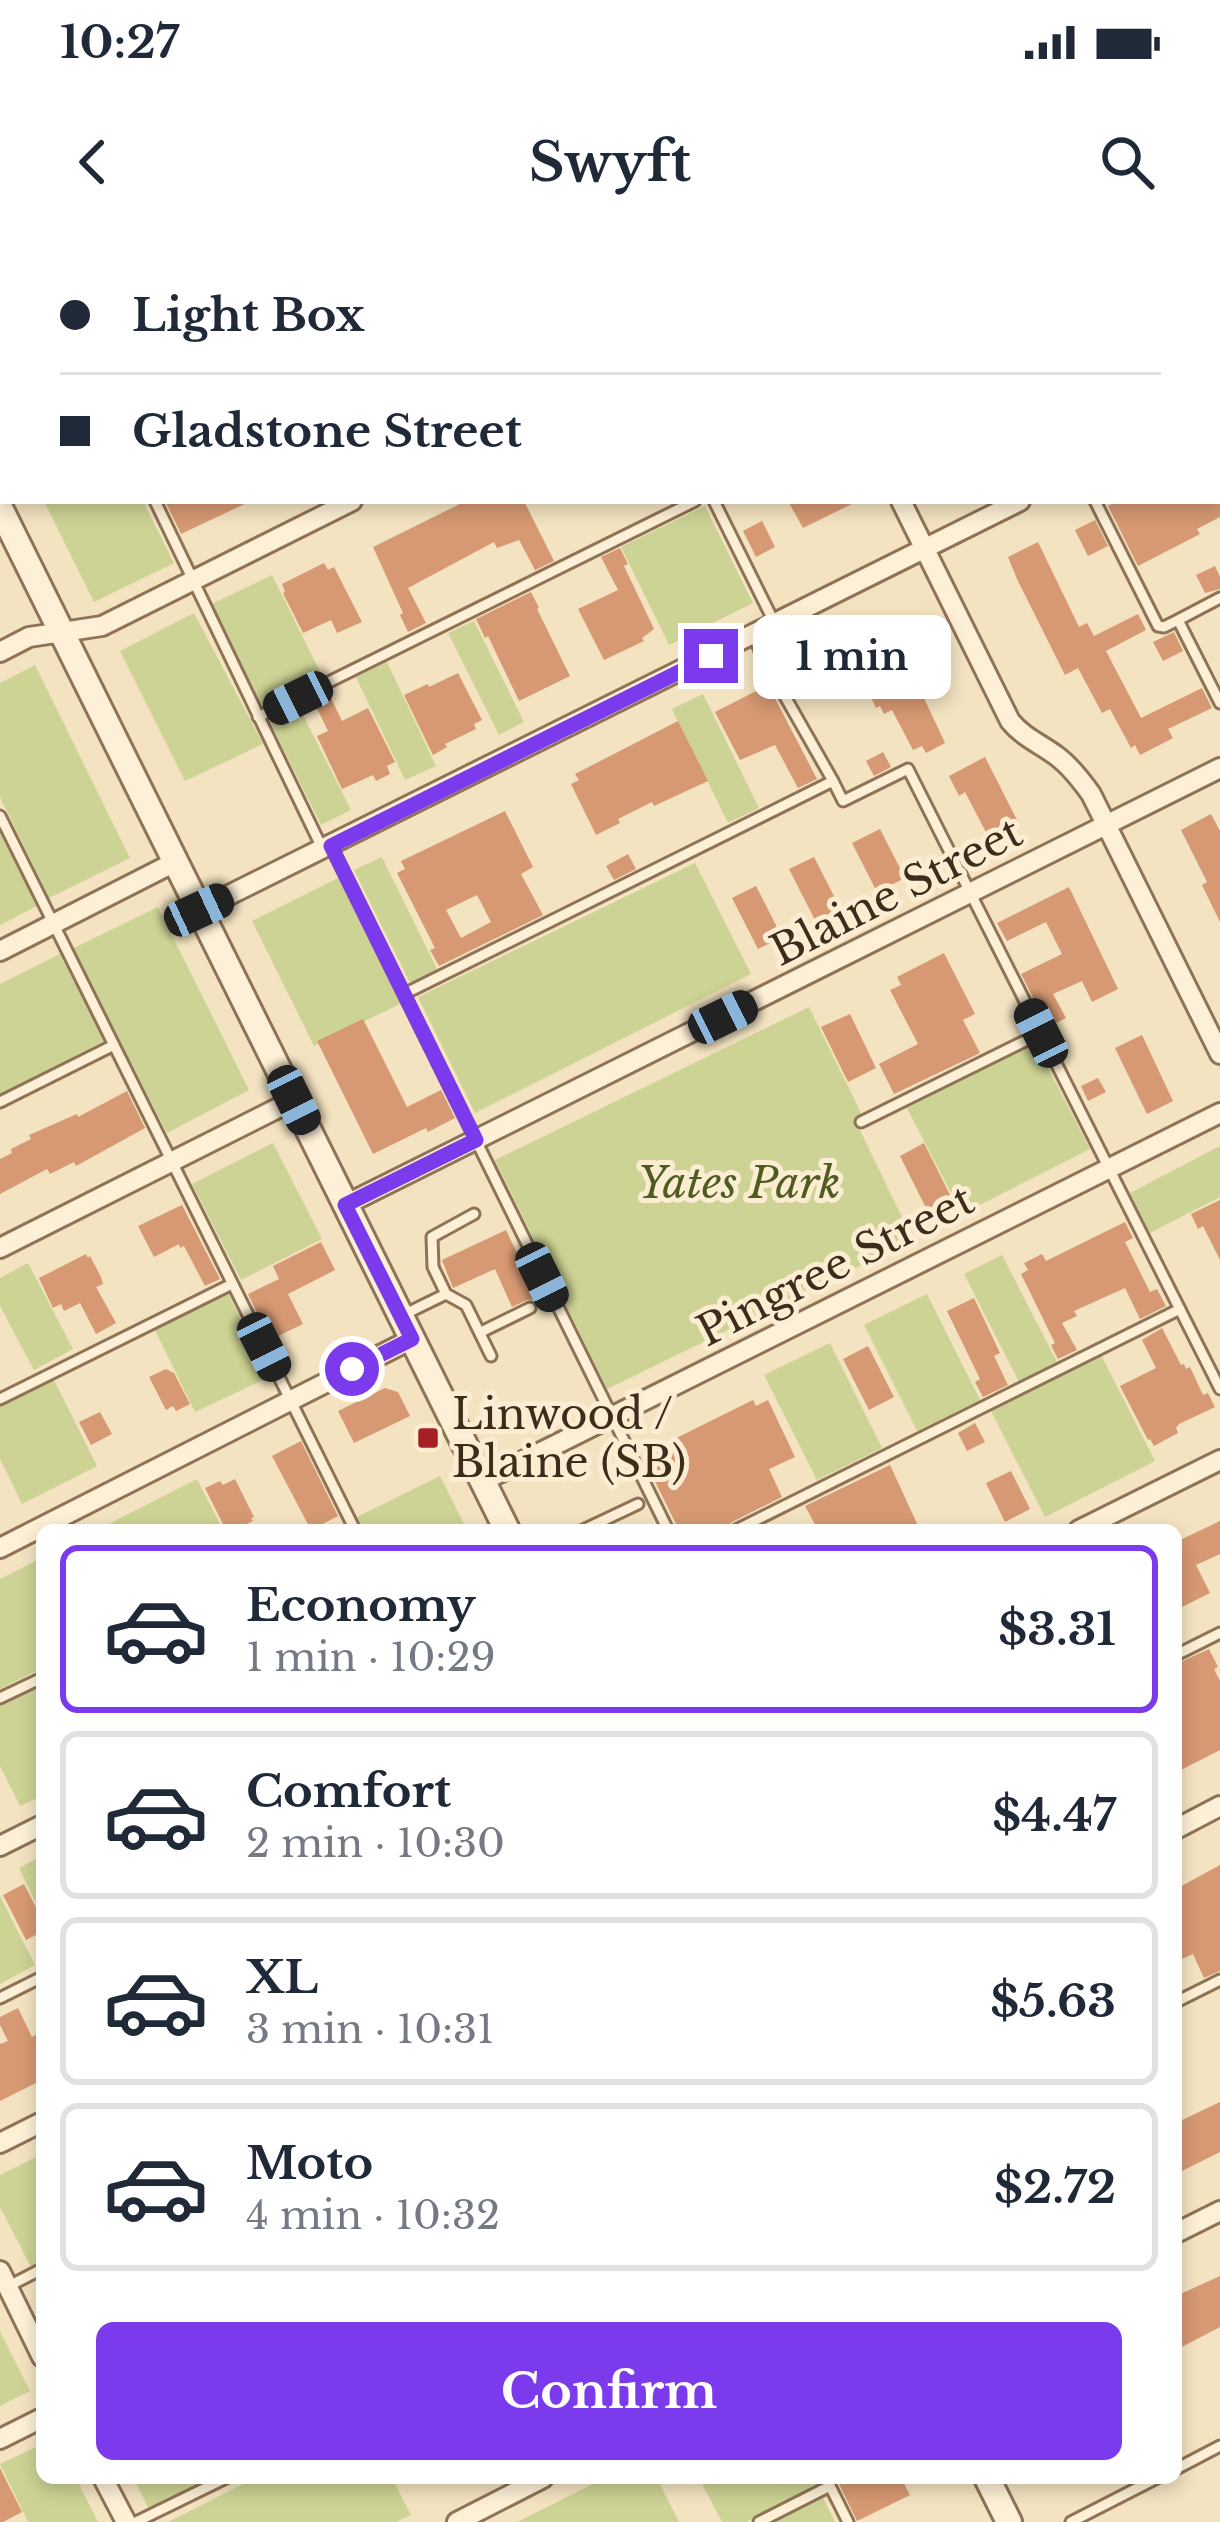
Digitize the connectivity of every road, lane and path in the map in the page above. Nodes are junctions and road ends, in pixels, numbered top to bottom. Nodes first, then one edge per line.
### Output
1 (156, 504) edge
2 (346, 504) edge
3 (689, 504) edge
4 (716, 504) edge
5 (903, 504) edge
6 (1014, 504) edge
7 (1097, 504) edge
8 (0, 508) edge
9 (925, 549) junction
10 (193, 581) junction
11 (1220, 598) edge
12 (1178, 620) junction
13 (776, 624) junction
14 (62, 633) junction
15 (753, 634) junction
16 (0, 652) edge
17 (1220, 703) edge
18 (258, 717) junction
19 (1220, 768) edge
20 (833, 781) junction
21 (0, 816) edge
22 (1106, 825) junction
23 (327, 848) junction
24 (176, 862) junction
25 (970, 894) junction
26 (199, 910) junction
27 (53, 924) junction
28 (0, 951) edge
29 (404, 994) junction
30 (1041, 1033) junction
31 (114, 1045) junction
32 (1220, 1054) edge
33 (294, 1100) junction
34 (0, 1102) edge
35 (1220, 1113) edge
36 (861, 1123) dead end
37 (476, 1140) junction
38 (172, 1162) junction
39 (1111, 1168) junction
40 (345, 1205) junction
41 (474, 1214) dead end
42 (0, 1248) edge
43 (232, 1284) junction
44 (446, 1294) junction
45 (530, 1308) dead end
46 (1180, 1309) junction
47 (407, 1327) junction
48 (481, 1332) junction
49 (491, 1356) dead end
50 (1220, 1389) edge
51 (0, 1399) edge
52 (291, 1400) junction
53 (611, 1418) junction
54 (1220, 1460) edge
55 (483, 1481) junction
56 (638, 1504) dead end
57 (47, 1524) edge
58 (348, 1524) edge
59 (504, 1524) edge
60 (596, 1524) edge
61 (665, 1524) edge
62 (748, 1524) edge
63 (1090, 1524) edge
64 (36, 1530) edge
65 (0, 1548) edge
66 (1220, 1633) edge
67 (1182, 1652) edge
68 (36, 1681) edge
69 (0, 1698) edge
70 (1220, 1806) edge
71 (1182, 1825) edge
72 (36, 1828) edge
73 (0, 1846) edge
74 (36, 1980) edge
75 (1220, 1980) edge
76 (0, 1998) edge
77 (1182, 1999) edge
78 (36, 2125) edge
79 (0, 2143) edge
80 (1220, 2211) edge
81 (1182, 2230) edge
82 (36, 2271) edge
83 (2, 2283) edge
84 (36, 2346) edge
85 (36, 2421) edge
86 (0, 2439) edge
87 (1220, 2446) edge
88 (1182, 2465) edge
89 (107, 2484) edge
90 (214, 2484) edge
91 (531, 2484) edge
92 (825, 2484) edge
93 (829, 2484) edge
94 (990, 2484) edge
95 (1145, 2484) edge
96 (126, 2522) edge
97 (136, 2522) edge
98 (457, 2522) edge
99 (759, 2522) edge
100 (848, 2522) edge
101 (1009, 2522) edge
102 (1071, 2522) edge

1 - 10 lane
2 - 10 street
3 - 18 lane
4 - 13 lane
5 - 9 street
6 - 9 street
7 - 12 lane
8 - 14 street
9 - 13 street
9 - 22 street
10 - 14 street
10 - 18 lane
11 - 12 lane
12 - 17 lane
13 - 15 street
14 - 16 street
14 - 24 street
15 - 20 lane
15 - 23 street
18 - 23 lane
19 - 22 street, Blaine Street
20 - 25 lane
20 - 29 lane
21 - 27 lane
22 - 25 street, Blaine Street
22 - 32 street
23 - 26 street
23 - 29 lane
24 - 26 street
24 - 27 street
25 - 30 lane
25 - 37 street, Blaine Street
26 - 33 street
27 - 28 street
27 - 31 lane
29 - 37 lane
30 - 36 lane
30 - 39 lane
31 - 34 lane
31 - 38 lane
33 - 38 street
33 - 40 street
35 - 39 street, Pingree Street
37 - 40 street, Blaine Street
37 - 53 lane
38 - 42 street
38 - 43 lane
39 - 46 lane
39 - 53 street, Pingree Street
40 - 47 street
41 - 44 lane
43 - 51 lane
43 - 52 lane
44 - 47 lane
44 - 48 lane
45 - 48 lane
46 - 50 lane
46 - 62 lane
47 - 52 street
47 - 55 street
48 - 49 lane
52 - 57 street
52 - 58 lane
53 - 55 street, Pingree Street
53 - 61 lane
54 - 63 street
55 - 59 street
56 - 60 lane
64 - 65 street
66 - 67 lane
68 - 69 lane
70 - 71 street
72 - 73 street
74 - 76 lane
75 - 77 lane
78 - 79 street
80 - 81 street
82 - 83 lane
83 - 84 street
85 - 86 street
87 - 88 lane
89 - 96 street
90 - 97 lane
91 - 98 street
92 - 99 lane
93 - 100 lane
94 - 101 street
95 - 102 lane

